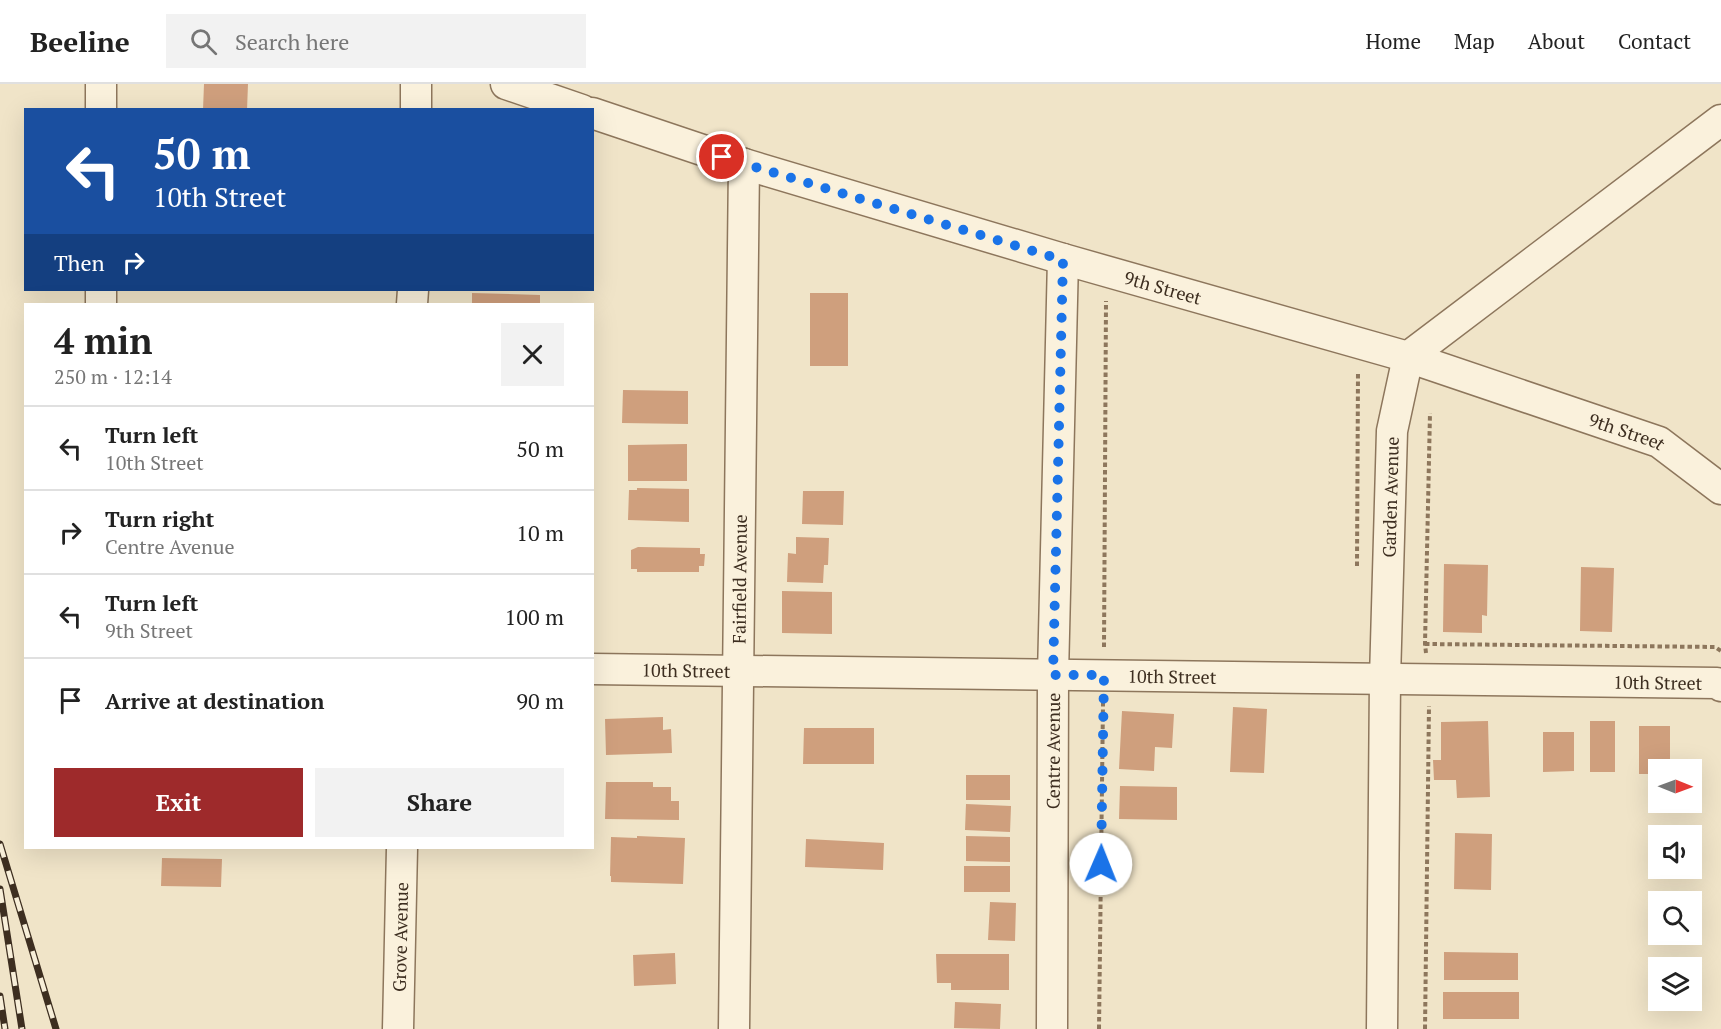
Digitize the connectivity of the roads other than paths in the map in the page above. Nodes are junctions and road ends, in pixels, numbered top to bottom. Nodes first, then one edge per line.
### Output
1 (101, 84) edge
2 (416, 84) edge
3 (506, 84) edge
4 (101, 108) edge
5 (416, 108) edge
6 (576, 108) edge
7 (594, 114) edge
8 (1721, 120) edge
9 (744, 164) junction
10 (1063, 260) junction
11 (1408, 357) junction
12 (1721, 489) edge
13 (594, 669) edge
14 (738, 671) junction
15 (1053, 675) junction
16 (1385, 679) junction
17 (1719, 684) edge
18 (402, 849) edge
19 (398, 1029) edge
20 (734, 1029) edge
21 (1052, 1029) edge
22 (1382, 1029) edge

1 - 4 street
2 - 5 street
3 - 6 street
7 - 9 street, 9th Street
8 - 11 street
9 - 10 street, 9th Street
9 - 14 street, Fairfield Avenue
10 - 11 street, 9th Street
10 - 15 street, Centre Avenue
11 - 12 street, 9th Street
11 - 16 street, Garden Avenue
13 - 14 street, 10th Street
14 - 15 street, 10th Street
14 - 20 street, Fairfield Avenue
15 - 16 street, 10th Street
15 - 21 street, Centre Avenue
16 - 17 street, 10th Street
16 - 22 street, Garden Avenue
18 - 19 street, Grove Avenue

